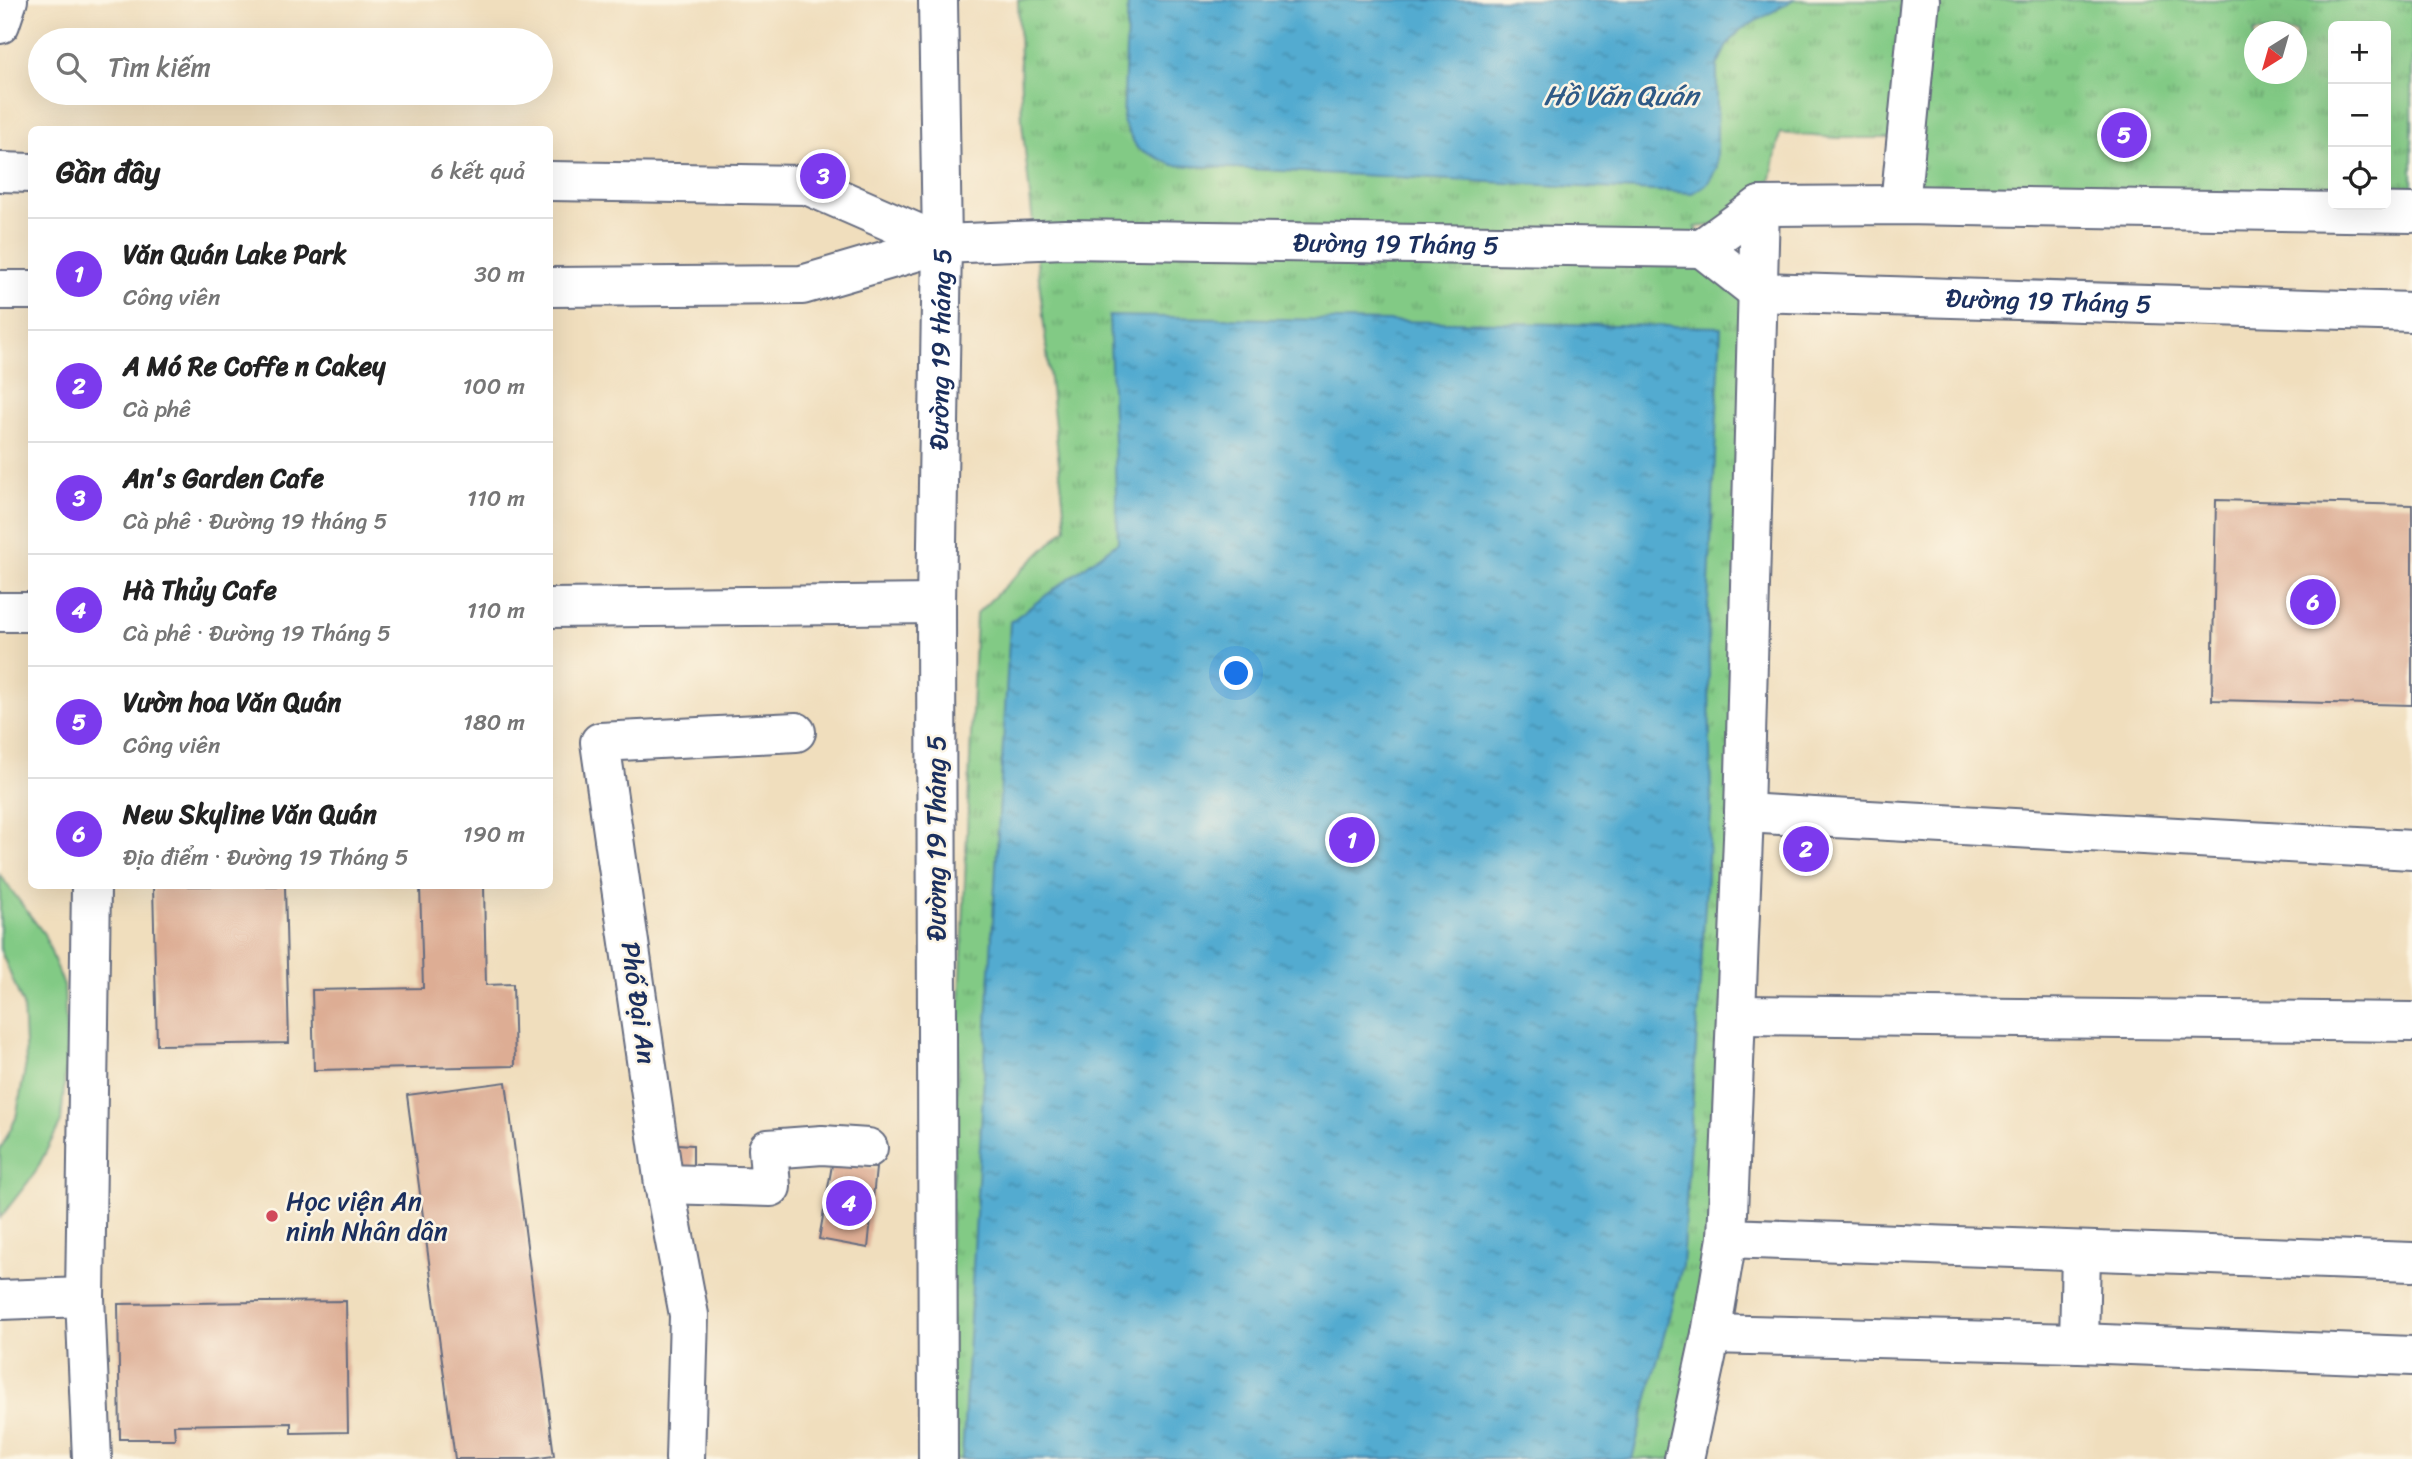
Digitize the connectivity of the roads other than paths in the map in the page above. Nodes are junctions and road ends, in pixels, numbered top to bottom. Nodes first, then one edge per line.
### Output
1 (8, 0) edge
2 (938, 0) edge
3 (1920, 0) edge
4 (0, 24) edge
5 (0, 172) edge
6 (28, 173) edge
7 (553, 181) edge
8 (1900, 205) junction
9 (1760, 206) junction
10 (2412, 213) edge
11 (1091, 240) joint
12 (942, 244) junction
13 (1702, 248) junction
14 (553, 287) edge
15 (0, 290) edge
16 (28, 290) edge
17 (1758, 292) junction
18 (2412, 312) edge
19 (936, 604) junction
20 (553, 608) edge
21 (0, 612) edge
22 (28, 612) edge
23 (796, 732) dead end
24 (1744, 813) junction
25 (2412, 850) edge
26 (91, 889) edge
27 (1737, 1015) junction
28 (2412, 1022) edge
29 (868, 1148) dead end
30 (664, 1184) junction
31 (1727, 1238) junction
32 (2081, 1252) junction
33 (2412, 1262) edge
34 (85, 1297) junction
35 (0, 1300) edge
36 (1711, 1334) junction
37 (2079, 1343) junction
38 (2412, 1356) edge
39 (92, 1459) edge
40 (685, 1459) edge
41 (938, 1459) edge
42 (1684, 1459) edge

1 - 4 street
2 - 12 street
3 - 8 street
5 - 6 street
7 - 12 street
8 - 9 street
8 - 10 street
9 - 13 street
9 - 17 street
11 - 12 street, Đường 19 tháng 5
11 - 13 street, Đường 19 Tháng 5
12 - 14 street
12 - 19 street, Đường 19 tháng 5
13 - 17 street
15 - 16 street
17 - 18 street, Đường 19 Tháng 5
17 - 24 street
19 - 20 street
19 - 41 street, Đường 19 Tháng 5
21 - 22 street
23 - 30 street, Phố Đại An
24 - 25 street
24 - 27 street
26 - 34 street
27 - 28 street
27 - 31 street
29 - 30 street
30 - 40 street, Phố Đại An
31 - 32 street
31 - 36 street
32 - 33 street
32 - 37 street
34 - 35 street
34 - 39 street
36 - 37 street
36 - 42 street
37 - 38 street

